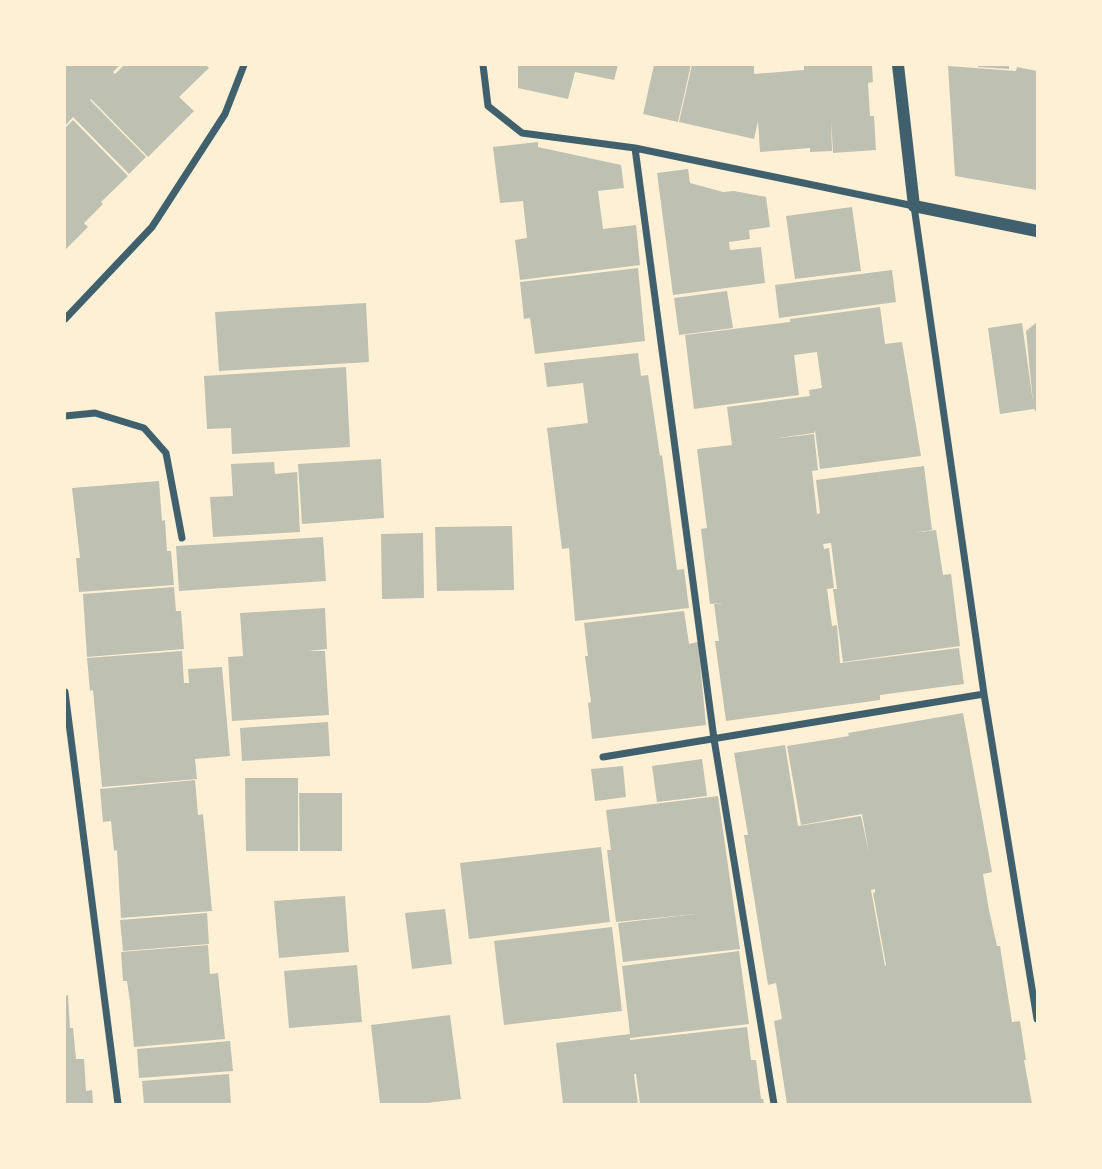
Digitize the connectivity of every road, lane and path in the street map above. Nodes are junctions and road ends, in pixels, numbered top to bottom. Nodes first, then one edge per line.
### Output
1 (244, 65) edge
2 (483, 65) edge
3 (898, 65) edge
4 (635, 148) junction
5 (914, 206) junction
6 (1037, 231) edge
7 (65, 319) edge
8 (65, 416) edge
9 (182, 538) dead end
10 (65, 692) edge
11 (984, 694) junction
12 (714, 739) junction
13 (603, 757) dead end
14 (1037, 1019) edge
15 (118, 1104) edge
16 (774, 1104) edge

1 - 7 street
2 - 4 street
3 - 5 street
4 - 5 street
4 - 12 street
5 - 6 street
5 - 11 street
8 - 9 street
10 - 15 street
11 - 12 street
11 - 14 street
12 - 13 street
12 - 16 street

